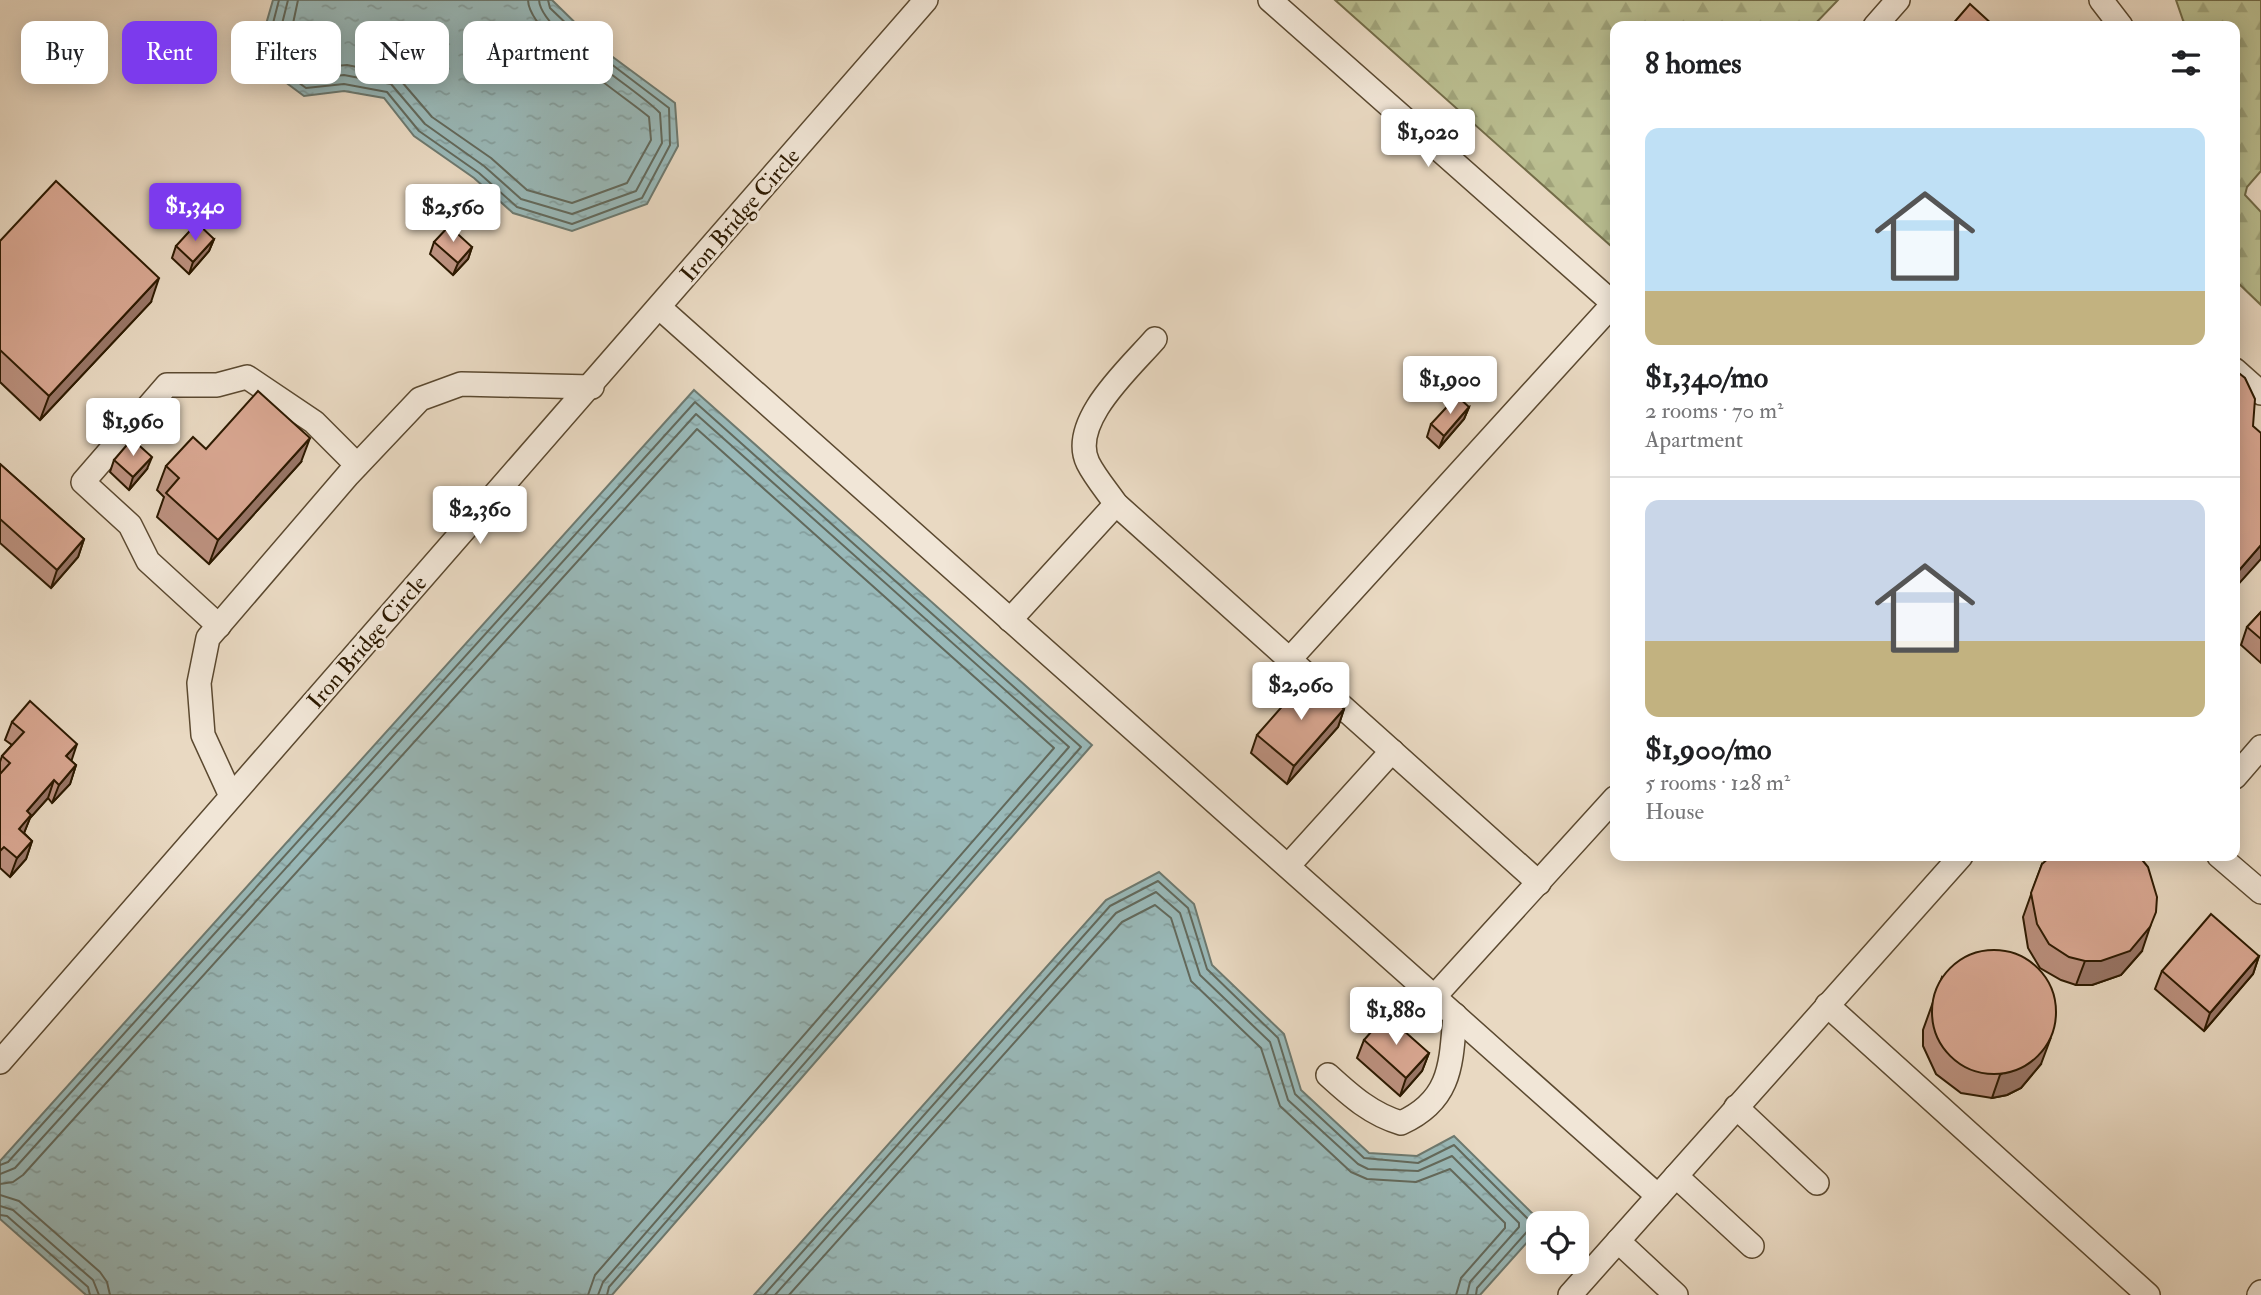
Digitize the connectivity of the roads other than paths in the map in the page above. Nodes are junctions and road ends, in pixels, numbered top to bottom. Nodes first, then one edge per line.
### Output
1 (926, 0) edge
2 (1270, 0) edge
3 (1898, 0) edge
4 (2101, 0) edge
5 (1879, 21) edge
6 (2117, 21) edge
7 (1610, 300) edge
8 (660, 308) junction
9 (1610, 308) edge
10 (1155, 339) dead end
11 (2240, 374) edge
12 (592, 387) junction
13 (2261, 393) edge
14 (357, 465) junction
15 (1116, 504) junction
16 (1010, 620) junction
17 (219, 626) junction
18 (1289, 660) junction
19 (2261, 747) edge
20 (1392, 751) junction
21 (2240, 772) edge
22 (231, 796) junction
23 (1610, 804) edge
24 (1957, 861) edge
25 (2226, 861) edge
26 (1288, 866) junction
27 (1539, 883) junction
28 (2261, 892) edge
29 (1434, 997) junction
30 (1827, 1005) junction
31 (1455, 1015) junction
32 (0, 1062) edge
33 (1328, 1075) dead end
34 (1736, 1107) junction
35 (1676, 1176) junction
36 (1817, 1183) dead end
37 (1658, 1196) junction
38 (1618, 1241) junction
39 (1752, 1246) dead end
40 (1570, 1295) edge
41 (1676, 1295) edge
42 (2148, 1295) edge

1 - 8 street, Iron Bridge Circle
2 - 7 street
3 - 5 street
4 - 6 street
8 - 12 street, Iron Bridge Circle
8 - 16 street
9 - 18 street
10 - 15 street
11 - 13 street
12 - 14 street
12 - 22 street, Iron Bridge Circle
14 - 17 street
14 - 17 street
15 - 16 street
15 - 18 street
16 - 26 street
17 - 22 street
18 - 20 street
19 - 21 street
20 - 26 street
20 - 27 street
22 - 32 street, Iron Bridge Circle
23 - 27 street
24 - 30 street
25 - 28 street
26 - 29 street
27 - 29 street
29 - 31 street
30 - 34 street
30 - 42 street
31 - 33 street
31 - 37 street
34 - 35 street
34 - 36 street
35 - 37 street
35 - 39 street
37 - 38 street
38 - 40 street
38 - 41 street

